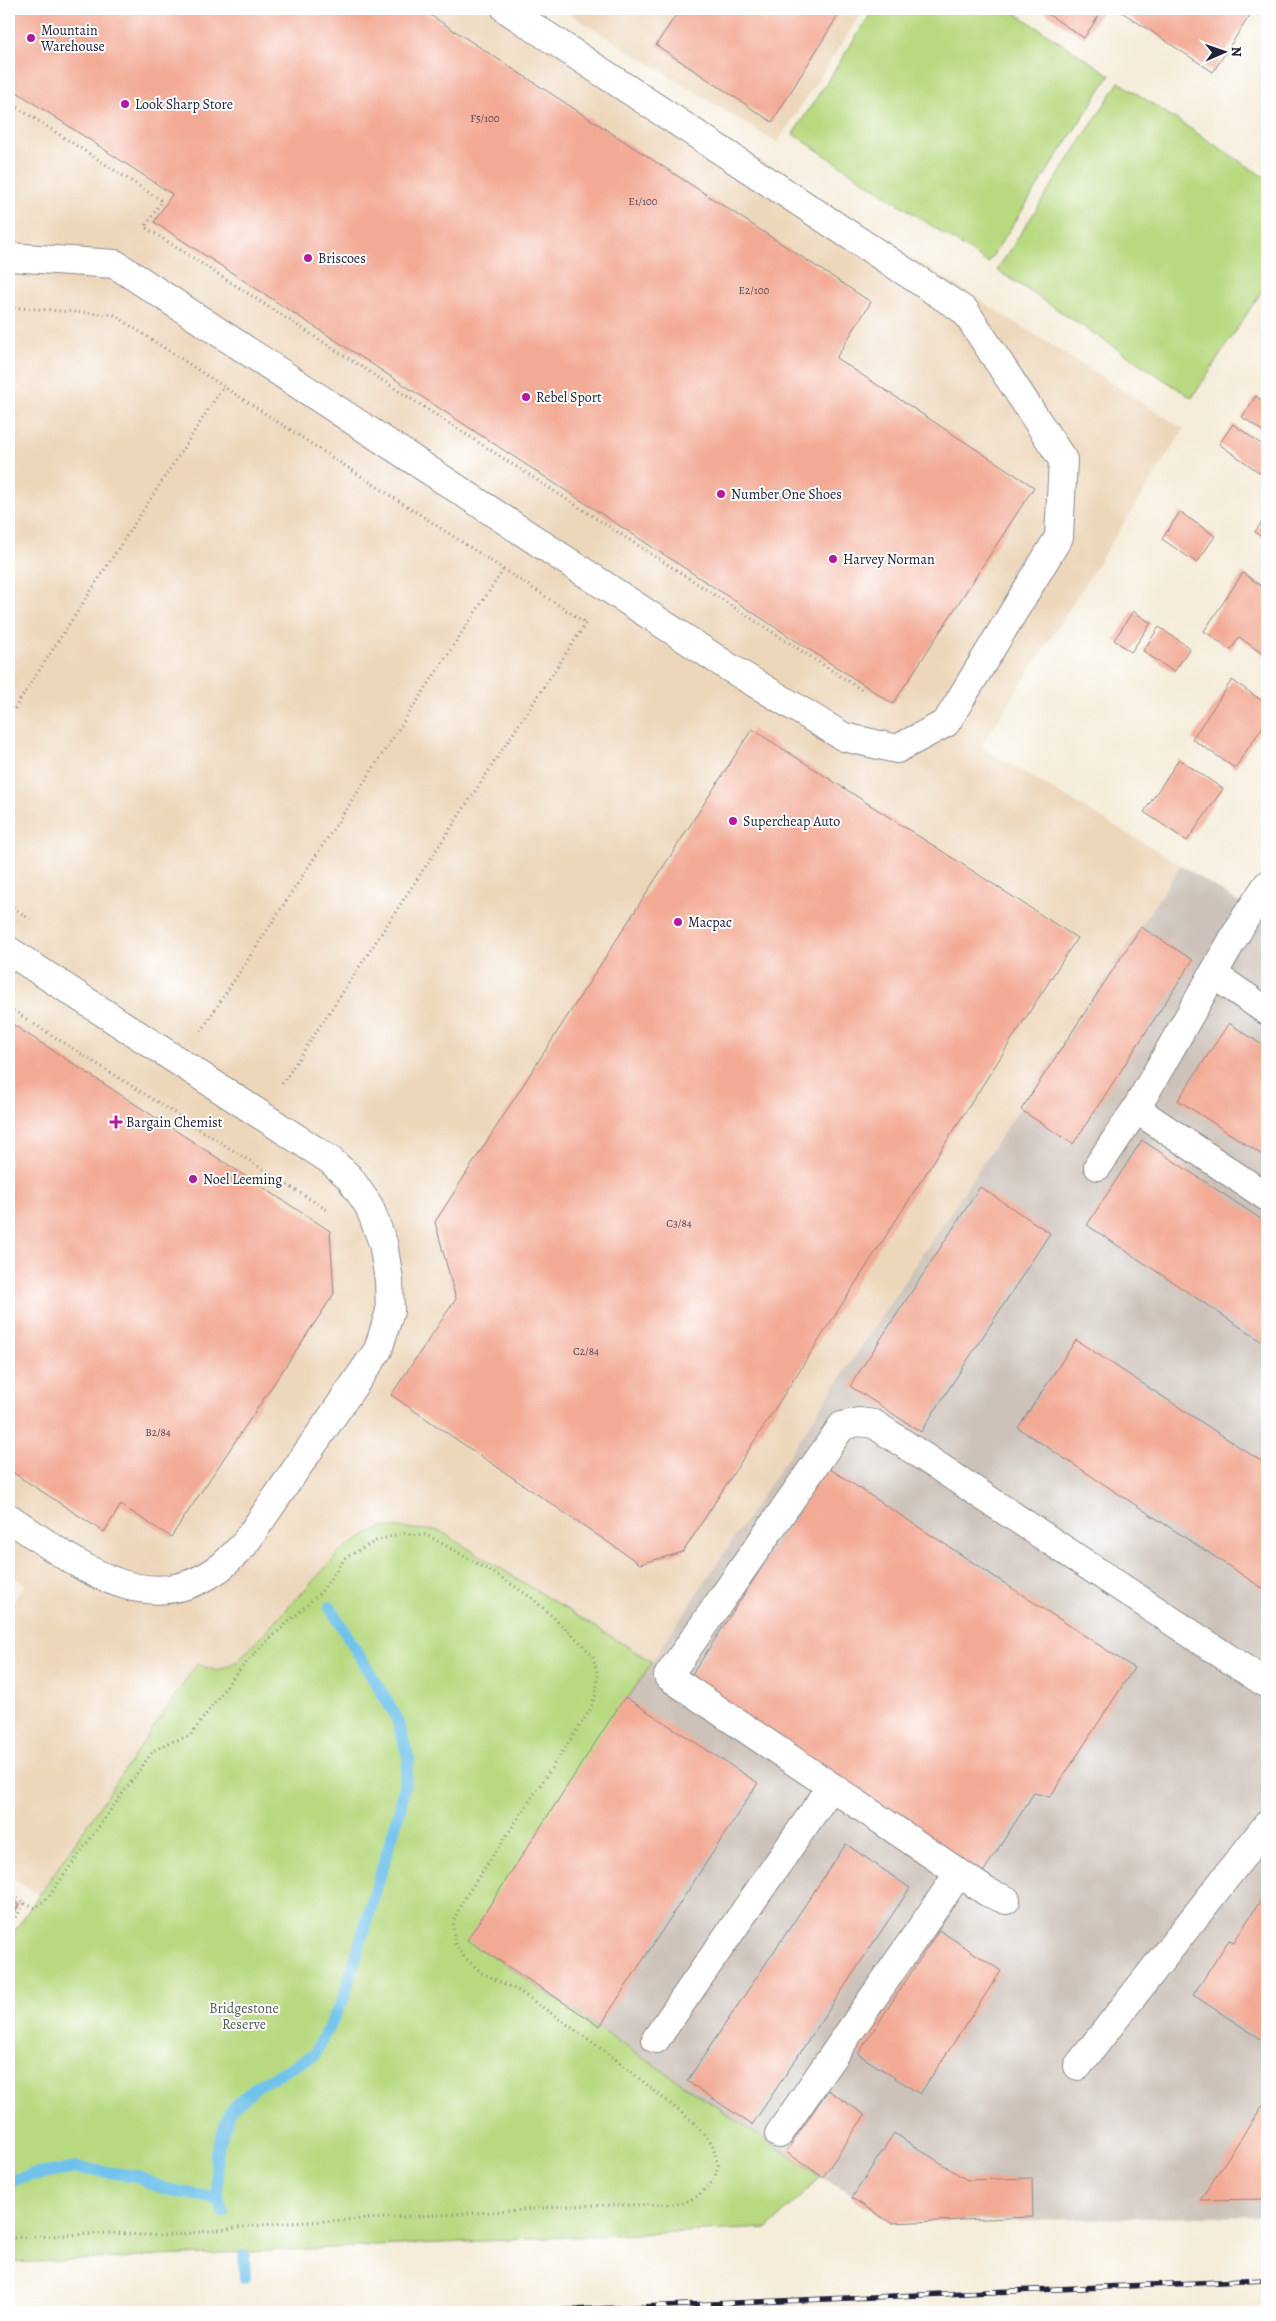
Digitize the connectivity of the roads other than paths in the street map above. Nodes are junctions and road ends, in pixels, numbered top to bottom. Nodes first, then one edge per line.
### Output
1 (506, 9) edge
2 (9, 257) edge
3 (1267, 885) edge
4 (9, 951) edge
5 (1214, 975) junction
6 (1267, 1011) edge
7 (1136, 1108) junction
8 (1098, 1166) dead end
9 (1267, 1197) edge
10 (9, 1518) edge
11 (1267, 1684) edge
12 (831, 1787) junction
13 (1267, 1825) edge
14 (959, 1874) junction
15 (1006, 1900) dead end
16 (656, 2039) dead end
17 (1078, 2066) dead end
18 (779, 2134) dead end

1 - 2 street
3 - 5 street
4 - 10 street
5 - 6 street
5 - 7 street
7 - 8 street
7 - 9 street
11 - 12 street
12 - 14 street
12 - 16 street
13 - 17 street
14 - 15 street
14 - 18 street

